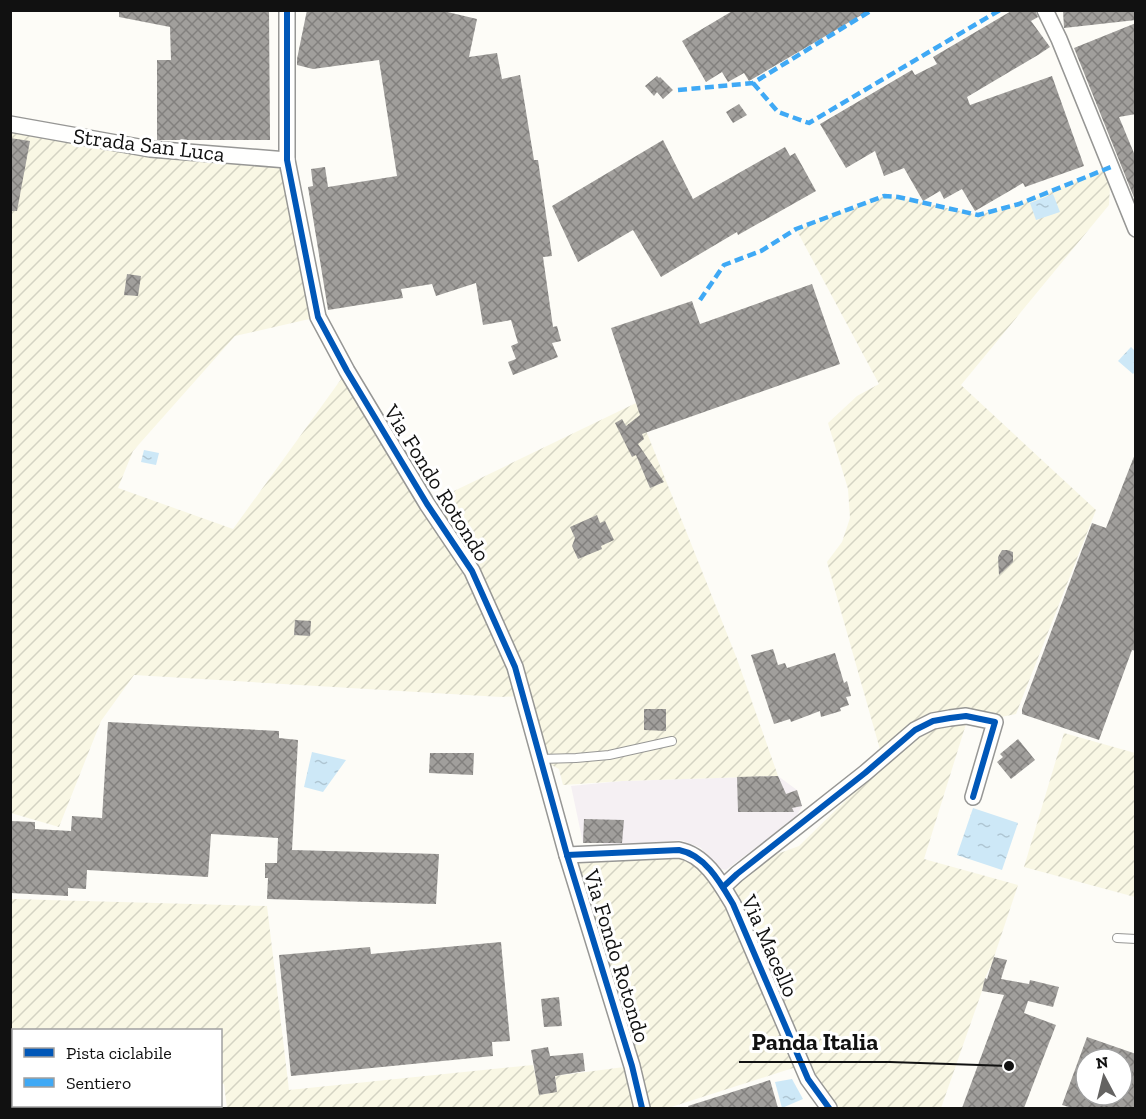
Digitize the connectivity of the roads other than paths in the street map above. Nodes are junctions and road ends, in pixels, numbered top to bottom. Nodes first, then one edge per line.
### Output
1 (287, 10) edge
2 (1045, 10) edge
3 (10, 124) edge
4 (287, 160) junction
5 (1136, 228) edge
6 (672, 741) dead end
7 (540, 759) junction
8 (973, 797) dead end
9 (567, 855) junction
10 (723, 887) junction
11 (1117, 938) dead end
12 (1136, 939) edge
13 (642, 1108) edge
14 (830, 1108) edge

1 - 4 street, Via Fondo Rotondo
2 - 5 street
3 - 4 street, Strada San Luca
4 - 7 street, Via Fondo Rotondo
6 - 7 lane
7 - 9 street, Via Fondo Rotondo
8 - 10 street
9 - 10 street, Via Macello
9 - 13 street, Via Fondo Rotondo
10 - 14 street, Via Macello
11 - 12 lane

